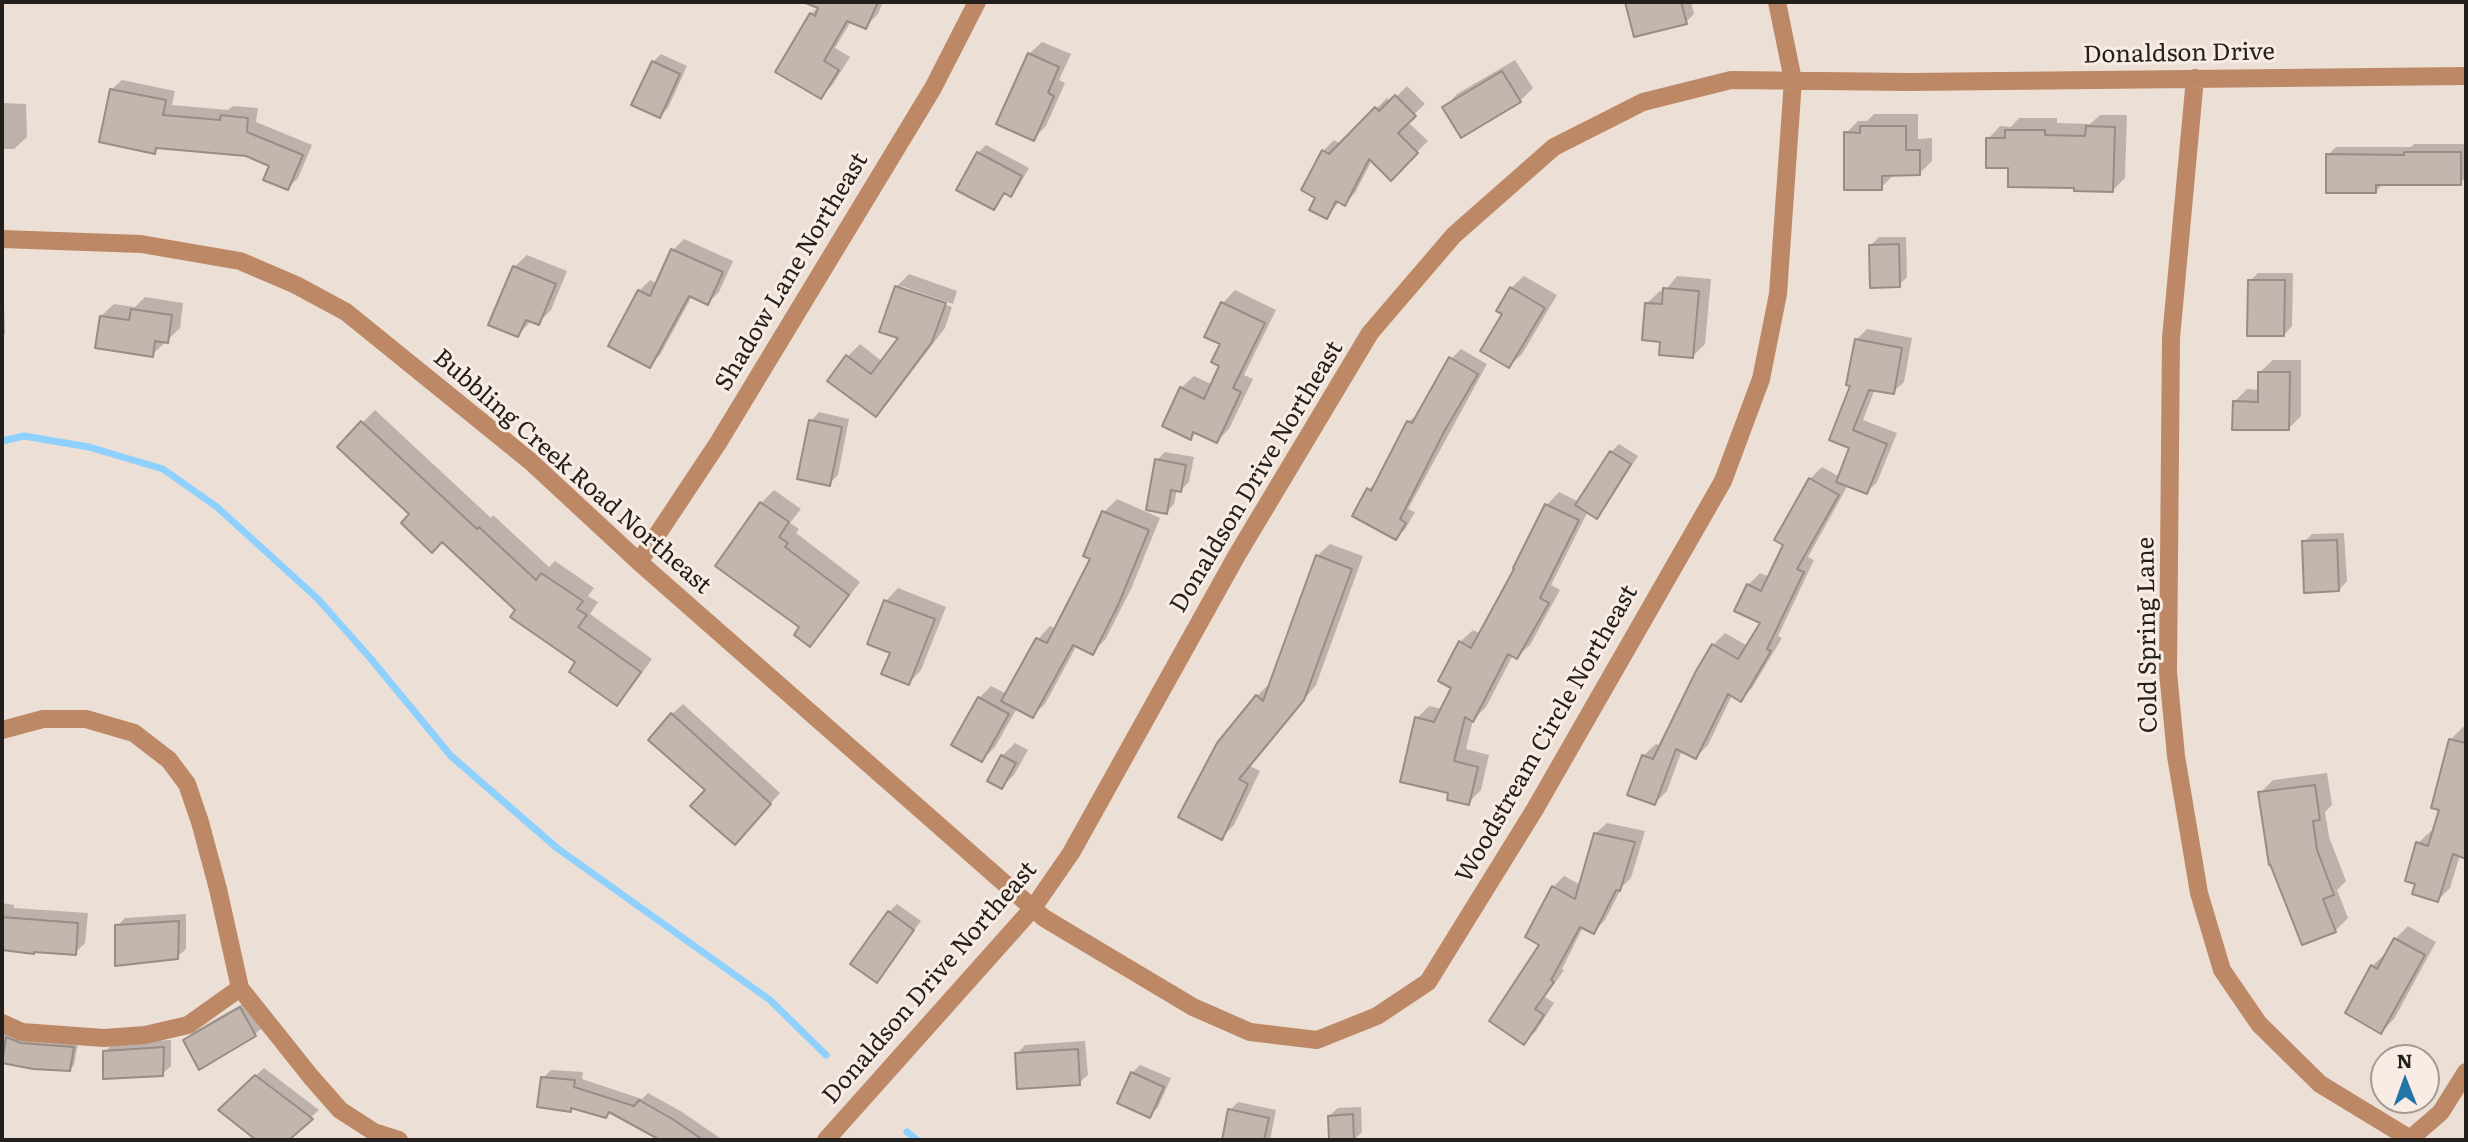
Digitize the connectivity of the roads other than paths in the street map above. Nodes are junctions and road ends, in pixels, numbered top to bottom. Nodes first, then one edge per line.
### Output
1 (977, 2) edge
2 (1777, 2) edge
3 (2466, 76) edge
4 (2195, 78) junction
5 (1793, 80) junction
6 (1893, 81) joint
7 (2, 239) edge
8 (639, 562) junction
9 (2, 730) edge
10 (1033, 908) junction
11 (240, 988) junction
12 (2, 1023) edge
13 (2466, 1072) edge
14 (399, 1140) edge
15 (826, 1140) edge
16 (2411, 1140) edge

1 - 8 street, Shadow Lane Northeast
2 - 5 street, Woodstream Circle Northeast
3 - 4 street, Donaldson Drive
4 - 6 street, Donaldson Drive
4 - 16 street, Cold Spring Lane
5 - 6 street, Donaldson Drive Northeast
5 - 10 street, Donaldson Drive Northeast
5 - 10 street, Woodstream Circle Northeast
7 - 8 street, Bubbling Creek Road Northeast
8 - 10 street, Bubbling Creek Road Northeast
9 - 11 street
10 - 15 street, Donaldson Drive Northeast
11 - 12 street
11 - 14 street
13 - 16 street

